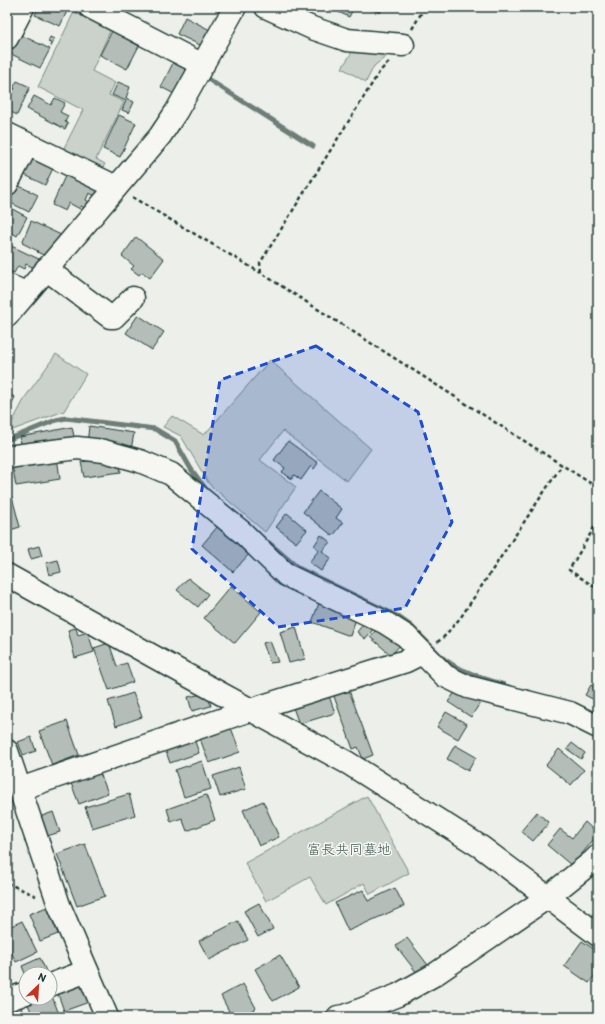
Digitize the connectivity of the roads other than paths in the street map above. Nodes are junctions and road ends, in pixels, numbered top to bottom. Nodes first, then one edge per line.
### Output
1 (23, 7) edge
2 (90, 7) edge
3 (235, 7) edge
4 (266, 7) edge
5 (7, 38) edge
6 (403, 45) road end
7 (199, 71) junction
8 (7, 134) edge
9 (26, 144) junction
10 (7, 184) edge
11 (116, 187) junction
12 (46, 269) junction
13 (16, 289) edge
14 (133, 298) dead end
15 (7, 316) edge
16 (7, 457) edge
17 (7, 575) edge
18 (422, 653) junction
19 (250, 710) junction
20 (598, 727) edge
21 (7, 751) edge
22 (20, 789) junction
23 (598, 856) edge
24 (548, 897) junction
25 (598, 935) edge
26 (87, 971) junction
27 (58, 982) edge
28 (18, 996) edge
29 (7, 1000) edge
30 (107, 1017) edge
31 (338, 1017) edge

1 - 5 street
2 - 7 street
3 - 7 street
4 - 6 street
7 - 11 street
8 - 9 street
9 - 10 street
9 - 11 street
11 - 12 street
12 - 13 street
12 - 14 street
13 - 15 street
16 - 18 street
17 - 19 street
18 - 19 street
18 - 20 street
19 - 22 street
19 - 24 street
21 - 22 street
22 - 26 street
23 - 24 street
24 - 25 street
24 - 31 street
26 - 27 street
26 - 30 street
28 - 29 street

